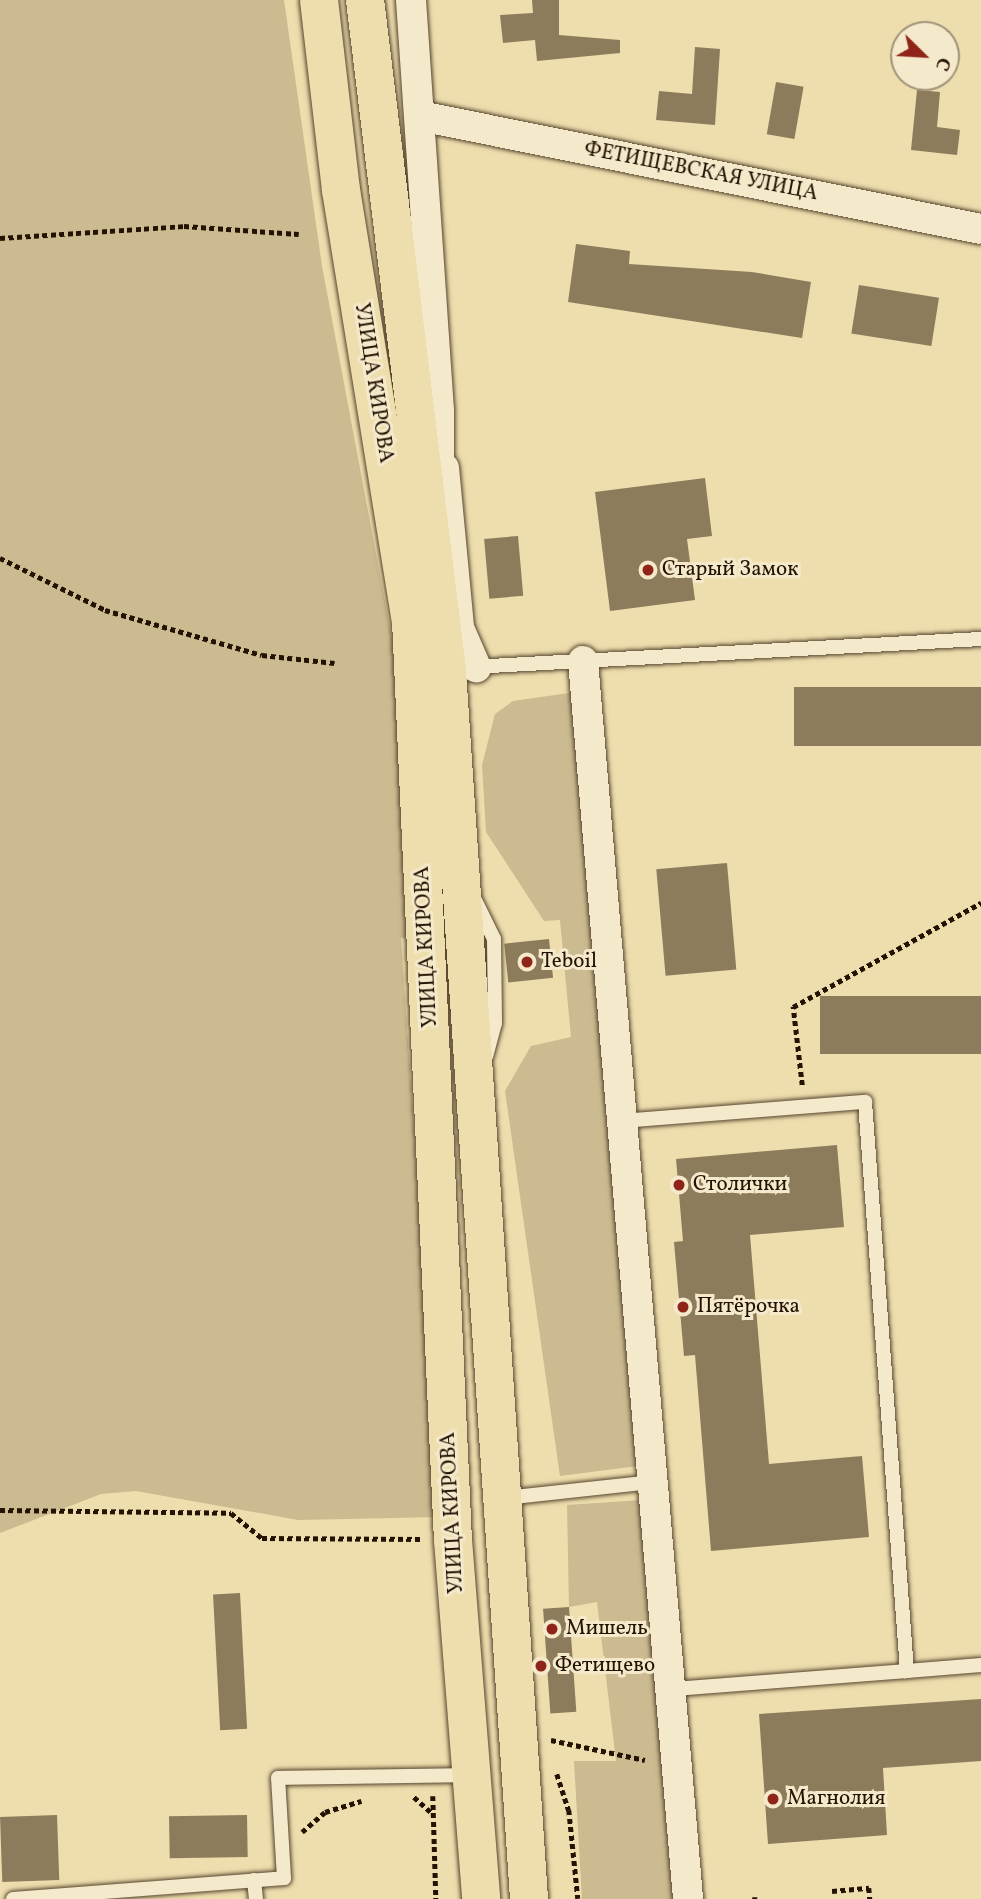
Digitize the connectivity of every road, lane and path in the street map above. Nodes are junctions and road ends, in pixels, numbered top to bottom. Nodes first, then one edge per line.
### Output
1 (319, 0) edge
2 (365, 0) edge
3 (411, 0) edge
4 (420, 116) junction
5 (981, 229) edge
6 (299, 234) dead end
7 (0, 237) edge
8 (439, 410) junction
9 (0, 558) edge
10 (439, 599) junction
11 (981, 639) edge
12 (583, 662) junction
13 (335, 663) dead end
14 (446, 671) junction
15 (981, 903) edge
16 (805, 1107) junction
17 (622, 1121) junction
18 (653, 1482) junction
19 (502, 1498) junction
20 (0, 1510) edge
21 (453, 1540) junction
22 (981, 1665) edge
23 (907, 1671) junction
24 (671, 1689) junction
25 (550, 1751) dead end
26 (554, 1763) dead end
27 (677, 1767) junction
28 (432, 1774) junction
29 (471, 1775) junction
30 (410, 1795) dead end
31 (376, 1796) dead end
32 (434, 1815) junction
33 (282, 1850) junction
34 (254, 1880) junction
35 (832, 1891) dead end
36 (13, 1899) edge
37 (256, 1899) edge
38 (436, 1899) edge
39 (481, 1899) edge
40 (529, 1899) edge
41 (578, 1899) edge
42 (688, 1899) edge
43 (870, 1899) edge

1 - 14 main road, УЛИЦА КИРОВА
2 - 10 main road, УЛИЦА КИРОВА
3 - 4 street, УЛИЦА КИРОВА
4 - 5 street, ФЕТИЩЕВСКАЯ УЛИЦА
4 - 8 street, УЛИЦА КИРОВА
6 - 7 path
8 - 10 street, УЛИЦА КИРОВА
8 - 14 street, УЛИЦА КИРОВА
9 - 13 path
10 - 14 main road, УЛИЦА КИРОВА
11 - 12 lane
12 - 14 lane
12 - 17 street
14 - 19 main road, УЛИЦА КИРОВА
14 - 21 main road, УЛИЦА КИРОВА
15 - 16 path
16 - 17 lane
16 - 23 lane
17 - 18 street
18 - 19 lane
18 - 24 street
19 - 40 main road, УЛИЦА КИРОВА
20 - 21 path
21 - 29 main road, УЛИЦА КИРОВА
22 - 23 lane
23 - 24 lane
24 - 27 street
25 - 27 path
26 - 41 path
27 - 42 street
28 - 29 lane
28 - 32 path
28 - 33 lane
29 - 39 main road, УЛИЦА КИРОВА
30 - 32 path
31 - 33 path
32 - 38 path
33 - 34 lane
34 - 36 lane
34 - 37 lane
35 - 43 path

